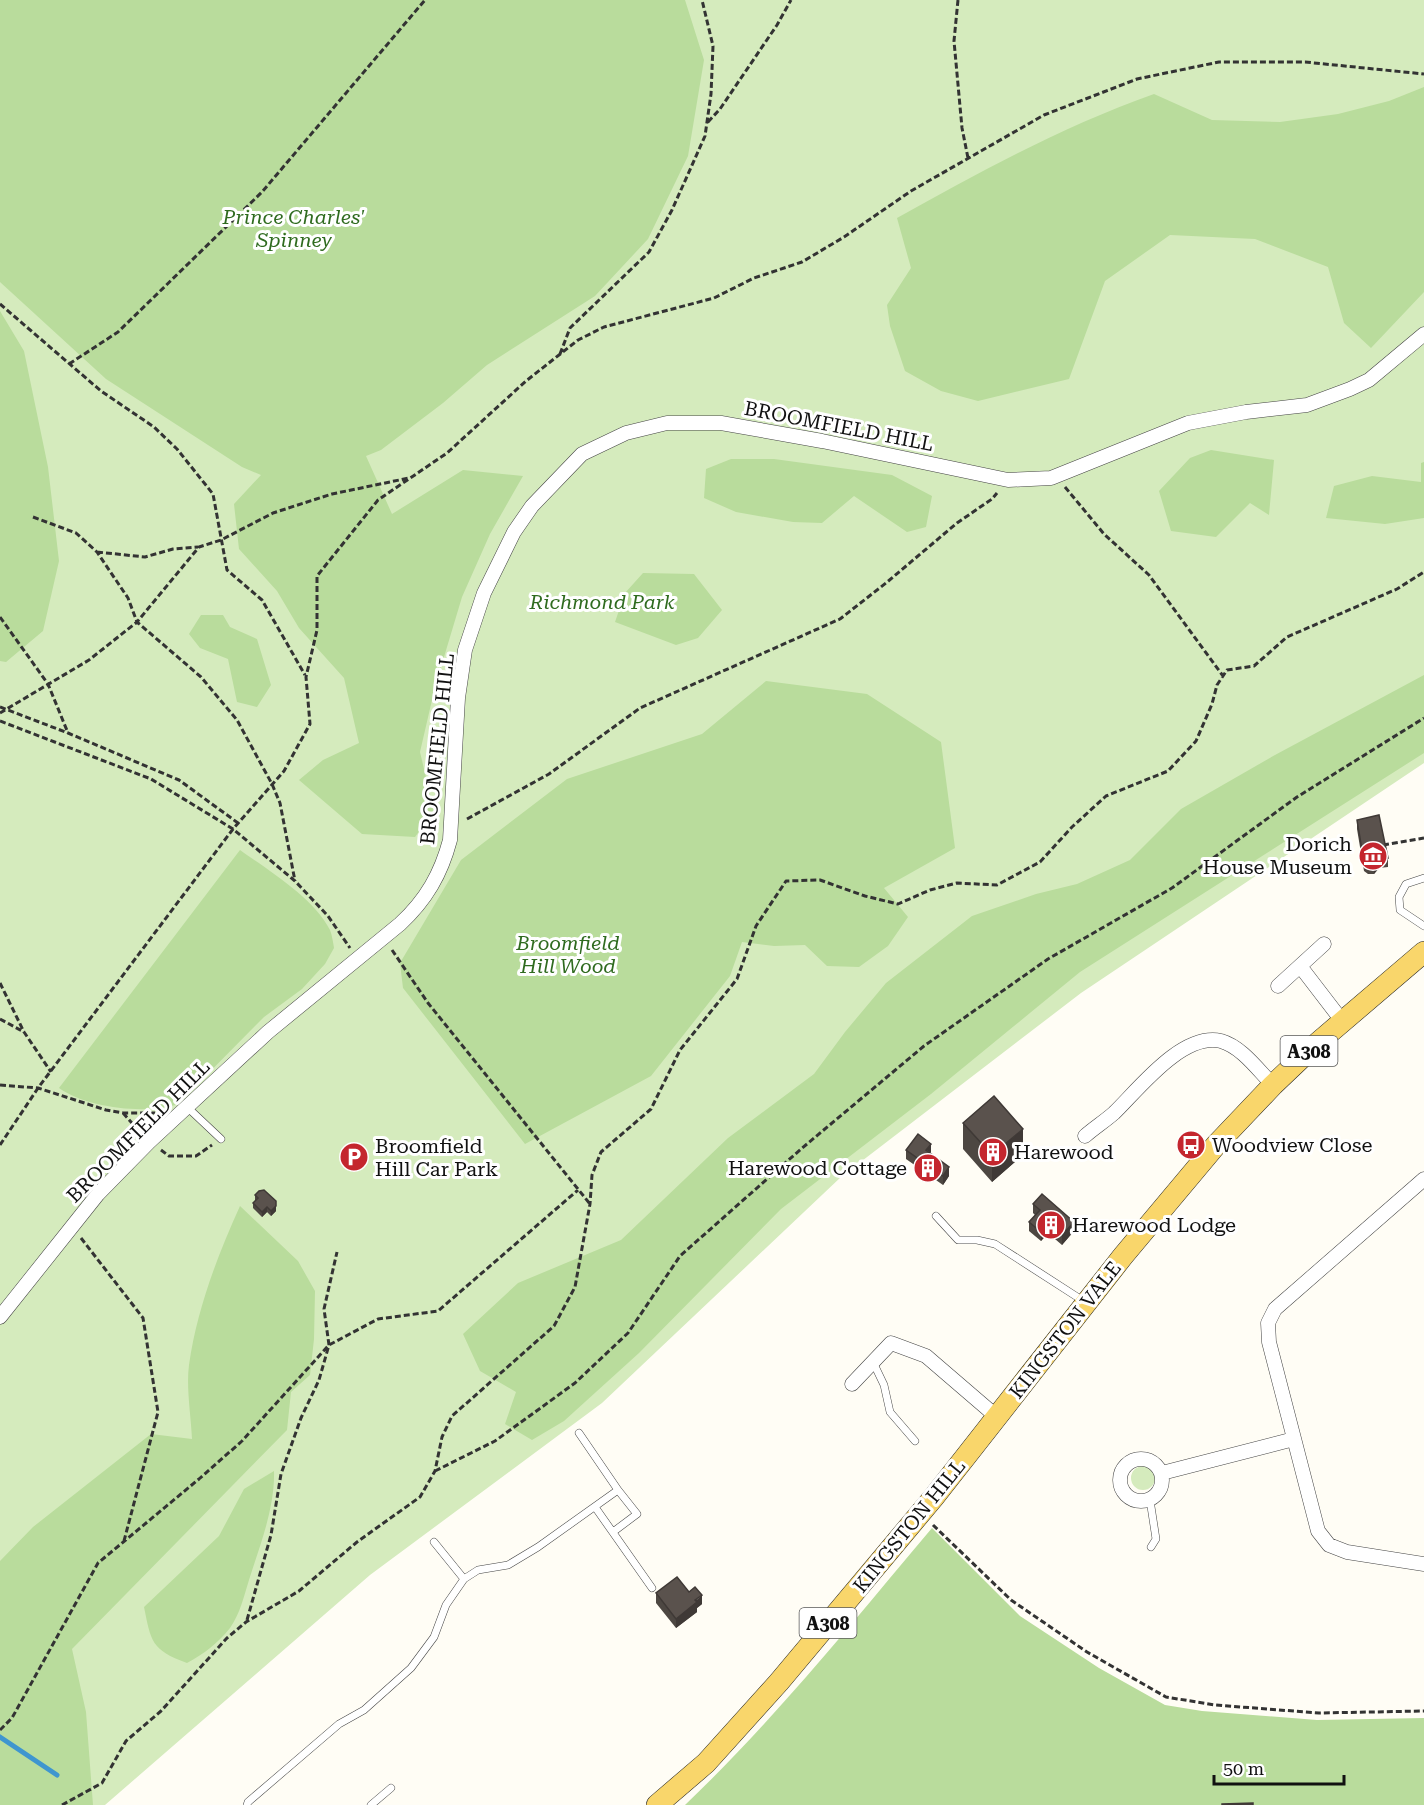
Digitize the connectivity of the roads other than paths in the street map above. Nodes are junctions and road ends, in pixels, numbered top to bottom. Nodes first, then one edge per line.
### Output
1 (1424, 334) edge
2 (1424, 878) edge
3 (1424, 926) edge
4 (1324, 944) dead end
5 (1424, 952) edge
6 (1300, 966) junction
7 (1278, 986) dead end
8 (1343, 1022) junction
9 (1273, 1085) junction
10 (182, 1110) junction
11 (1085, 1136) dead end
12 (221, 1139) dead end
13 (1424, 1179) edge
14 (936, 1215) dead end
15 (1087, 1303) junction
16 (0, 1317) edge
17 (873, 1362) junction
18 (852, 1384) dead end
19 (992, 1423) junction
20 (579, 1433) dead end
21 (1294, 1439) junction
22 (915, 1441) dead end
23 (1162, 1473) junction
24 (618, 1490) junction
25 (1149, 1500) junction
26 (595, 1507) junction
27 (613, 1532) junction
28 (434, 1542) dead end
29 (1151, 1547) dead end
30 (1424, 1564) edge
31 (464, 1579) junction
32 (652, 1587) dead end
33 (391, 1788) dead end
34 (248, 1805) edge
35 (371, 1805) edge
36 (658, 1805) edge

1 - 10 street, BROOMFIELD HILL
2 - 3 lane
4 - 6 street
5 - 8 main road, KINGSTON VALE / A308
6 - 7 street
6 - 8 street
8 - 9 main road, KINGSTON VALE / A308
9 - 11 street
9 - 15 main road, KINGSTON VALE / A308
10 - 12 lane
10 - 16 street, BROOMFIELD HILL
13 - 21 street
14 - 15 lane
15 - 19 main road, KINGSTON VALE / A308
17 - 18 street
17 - 19 street
17 - 22 lane
19 - 36 main road, KINGSTON HILL / A308
20 - 24 lane
21 - 23 street
21 - 30 street
23 - 25 street
23 - 25 street
24 - 26 lane
24 - 27 lane
25 - 29 lane
26 - 27 lane
26 - 31 lane
27 - 32 lane
28 - 31 lane
31 - 34 lane
33 - 35 lane

